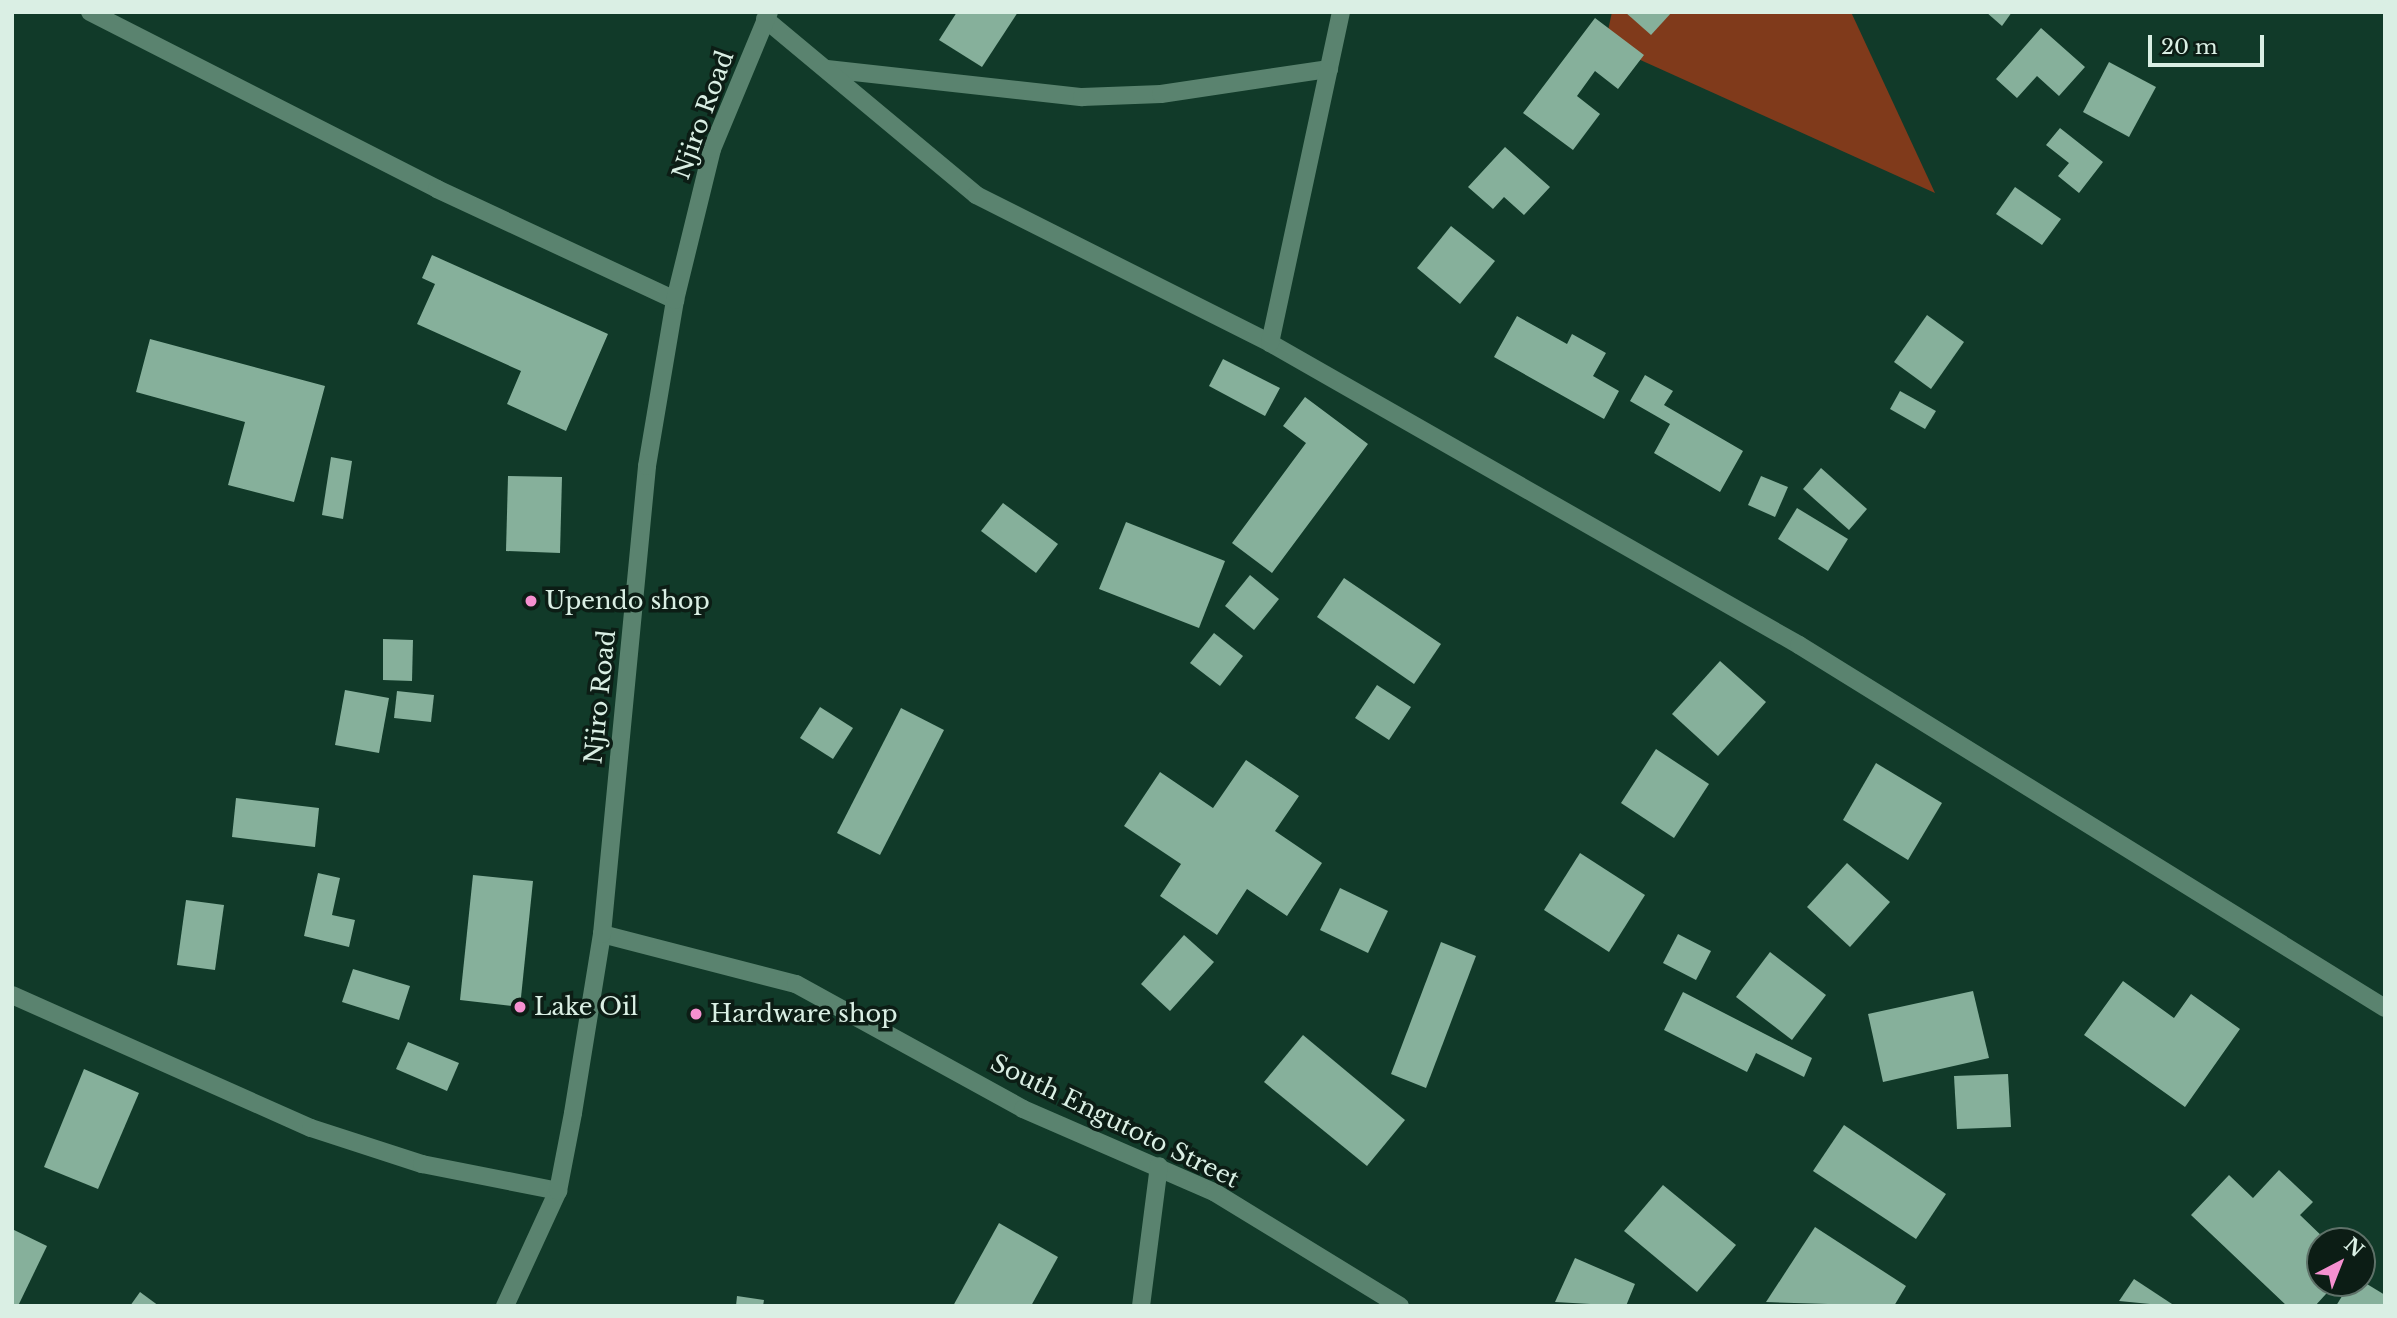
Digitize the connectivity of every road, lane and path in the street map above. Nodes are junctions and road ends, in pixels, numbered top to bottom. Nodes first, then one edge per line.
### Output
1 (90, 12) edge
2 (1341, 12) edge
3 (767, 16) edge
4 (827, 69) junction
5 (1329, 69) junction
6 (675, 300) junction
7 (1270, 343) junction
8 (602, 934) junction
9 (12, 995) edge
10 (2384, 1006) edge
11 (1159, 1166) junction
12 (558, 1191) junction
13 (505, 1306) edge
14 (1141, 1306) edge
15 (1401, 1306) edge

1 - 6 street
2 - 5 street
3 - 4 street
3 - 6 street, Njiro Road
4 - 5 street
4 - 7 street
5 - 7 street
6 - 8 street, Njiro Road
7 - 10 street
8 - 11 street, South Engutoto Street
8 - 12 street, Njiro Road
9 - 12 street
11 - 14 street
11 - 15 street, South Engutoto Street
12 - 13 street, Njiro Road

